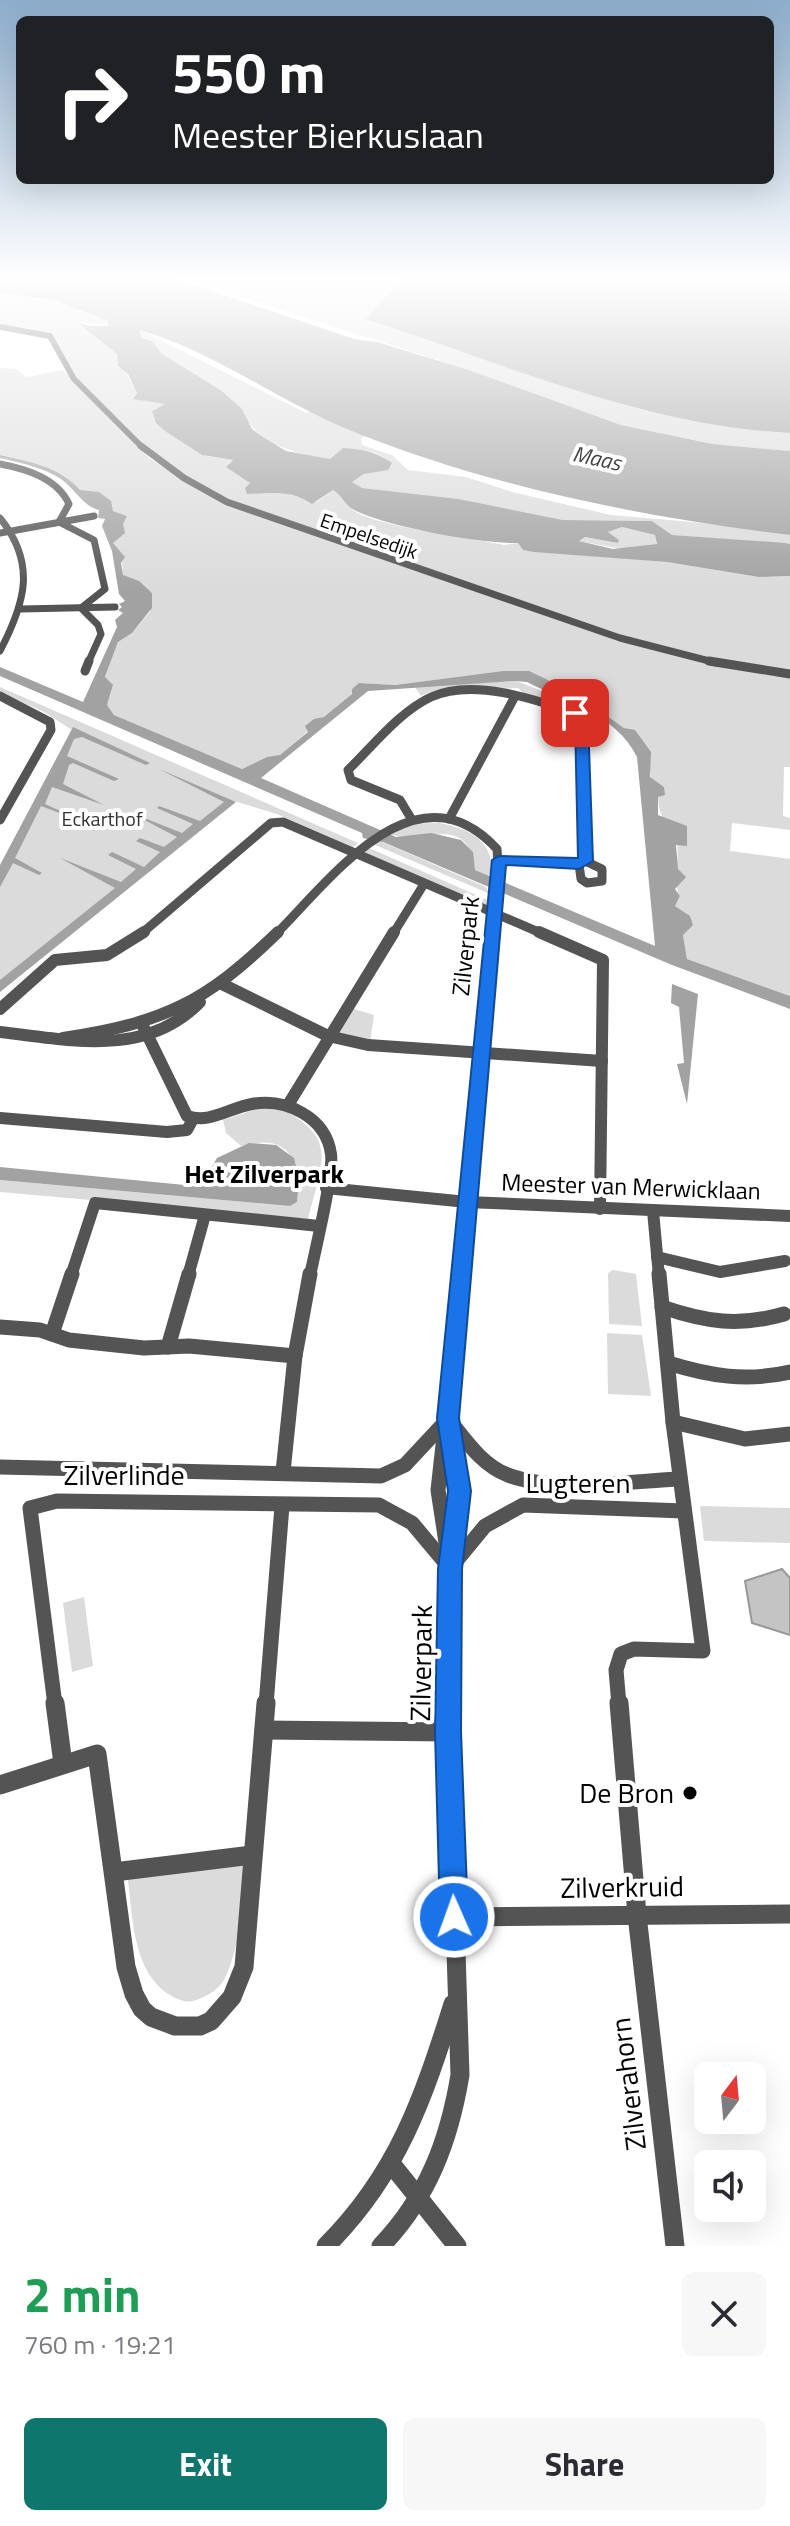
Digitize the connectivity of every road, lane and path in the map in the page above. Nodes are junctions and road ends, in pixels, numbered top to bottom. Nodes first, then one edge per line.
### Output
1 (75, 381) edge
2 (0, 464) edge
3 (94, 516) dead end
4 (0, 518) edge
5 (59, 522) junction
6 (11, 531) junction
7 (0, 533) edge
8 (115, 607) dead end
9 (81, 608) junction
10 (21, 609) junction
11 (0, 651) edge
12 (85, 671) dead end
13 (790, 674) edge
14 (0, 696) edge
15 (514, 698) junction
16 (449, 819) junction
17 (0, 820) edge
18 (412, 820) junction
19 (357, 855) junction
20 (499, 860) junction
21 (424, 884) junction
22 (494, 915) junction
23 (220, 983) junction
24 (0, 1009) edge
25 (144, 1030) junction
26 (0, 1032) edge
27 (328, 1036) junction
28 (481, 1051) junction
29 (602, 1061) junction
30 (288, 1105) junction
31 (0, 1118) edge
32 (193, 1119) junction
33 (326, 1188) junction
34 (467, 1202) junction
35 (600, 1209) junction
36 (653, 1211) junction
37 (205, 1215) junction
38 (790, 1216) edge
39 (319, 1226) junction
40 (657, 1257) junction
41 (785, 1261) dead end
42 (662, 1307) junction
43 (784, 1314) dead end
44 (0, 1327) edge
45 (52, 1334) junction
46 (168, 1347) junction
47 (295, 1356) junction
48 (668, 1363) junction
49 (790, 1372) edge
50 (448, 1418) junction
51 (673, 1422) junction
52 (790, 1434) edge
53 (0, 1467) edge
54 (283, 1472) junction
55 (680, 1479) junction
56 (282, 1506) junction
57 (684, 1511) junction
58 (450, 1569) junction
59 (264, 1730) junction
60 (448, 1732) junction
61 (63, 1764) junction
62 (0, 1785) edge
63 (252, 1855) junction
64 (114, 1872) junction
65 (790, 1914) edge
66 (637, 1915) junction
67 (454, 1917) junction
68 (455, 1997) junction
69 (393, 2166) junction
70 (420, 2201) junction
71 (326, 2246) edge
72 (381, 2246) edge
73 (457, 2246) edge
74 (675, 2246) edge

1 - 13 street, Empelsedijk
2 - 5 street
3 - 5 street
4 - 6 street
5 - 6 street
5 - 9 street
6 - 7 street
6 - 10 street
8 - 9 street
9 - 10 street
9 - 12 street
10 - 11 street
14 - 17 street
15 - 16 street
15 - 18 street
15 - 20 street
16 - 18 street
16 - 20 street
18 - 19 street
19 - 21 street
19 - 23 street
19 - 24 street
20 - 22 street, Zilverpark
21 - 22 street
21 - 27 street
22 - 28 street, Zilverpark
22 - 29 street
23 - 25 street
23 - 27 street
25 - 26 street
25 - 32 street
27 - 28 street
27 - 30 street
28 - 29 street
28 - 34 street, Zilverpark
29 - 35 street
30 - 32 street
30 - 33 street
31 - 32 street
33 - 34 street, Meester van Merwicklaan
33 - 39 street
34 - 35 street, Meester van Merwicklaan
34 - 50 street, Zilverpark
35 - 36 street, Meester van Merwicklaan
36 - 38 street, Meester van Merwicklaan
36 - 40 street
37 - 39 street
37 - 45 street
37 - 46 street
39 - 47 street
40 - 41 street
40 - 42 street
42 - 43 street
42 - 48 street
44 - 45 street
45 - 46 street
46 - 47 street
47 - 54 street
48 - 49 street
48 - 51 street
50 - 54 street
50 - 55 street, Lugteren
50 - 58 street, Zilverpark
51 - 52 street
51 - 55 street
53 - 54 street
55 - 57 street
56 - 58 street
56 - 59 street
56 - 61 street, Zilverlinde
57 - 58 street, Lugteren
57 - 66 street, Zilverahorn
58 - 60 street, Zilverpark
59 - 60 street
59 - 63 street
60 - 67 street, Zilverpark
61 - 62 street
61 - 64 street
63 - 64 street
63 - 64 street
65 - 66 street, Zilverkruid
66 - 67 street, Zilverkruid
66 - 74 street, Zilverahorn
67 - 68 street, Zilverpark
68 - 69 street, Zilverpark
68 - 70 street, Zilverpark
69 - 70 street
69 - 71 street, Zilverpark
70 - 72 street, Zilverpark
70 - 73 street

